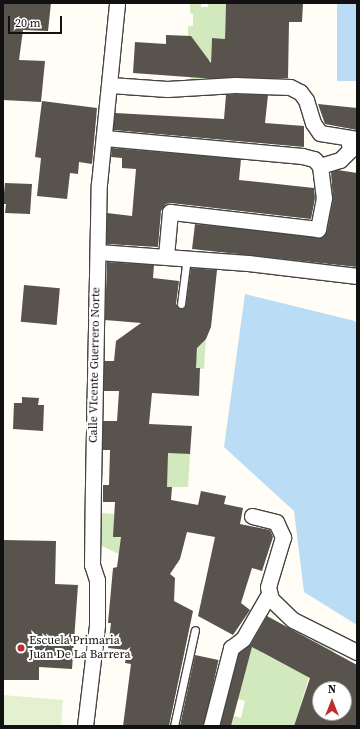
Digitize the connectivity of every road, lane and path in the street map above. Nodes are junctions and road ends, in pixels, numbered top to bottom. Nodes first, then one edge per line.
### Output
1 (117, 3) edge
2 (110, 85) junction
3 (105, 138) junction
4 (353, 138) edge
5 (320, 166) junction
6 (98, 252) junction
7 (166, 256) junction
8 (187, 257) junction
9 (357, 276) edge
10 (181, 304) dead end
11 (252, 516) dead end
12 (269, 594) junction
13 (195, 630) dead end
14 (357, 652) edge
15 (85, 726) edge
16 (174, 726) edge
17 (211, 726) edge

1 - 2 street, Calle VIcente Guerrero Norte
2 - 3 street, Calle VIcente Guerrero Norte
2 - 4 street
3 - 5 street
3 - 6 street, Calle VIcente Guerrero Norte
4 - 5 street
5 - 7 street
6 - 7 street
6 - 15 street, Calle VIcente Guerrero Norte
7 - 8 street
8 - 9 street
8 - 10 lane
11 - 12 street
12 - 14 street
12 - 17 street
13 - 16 lane

